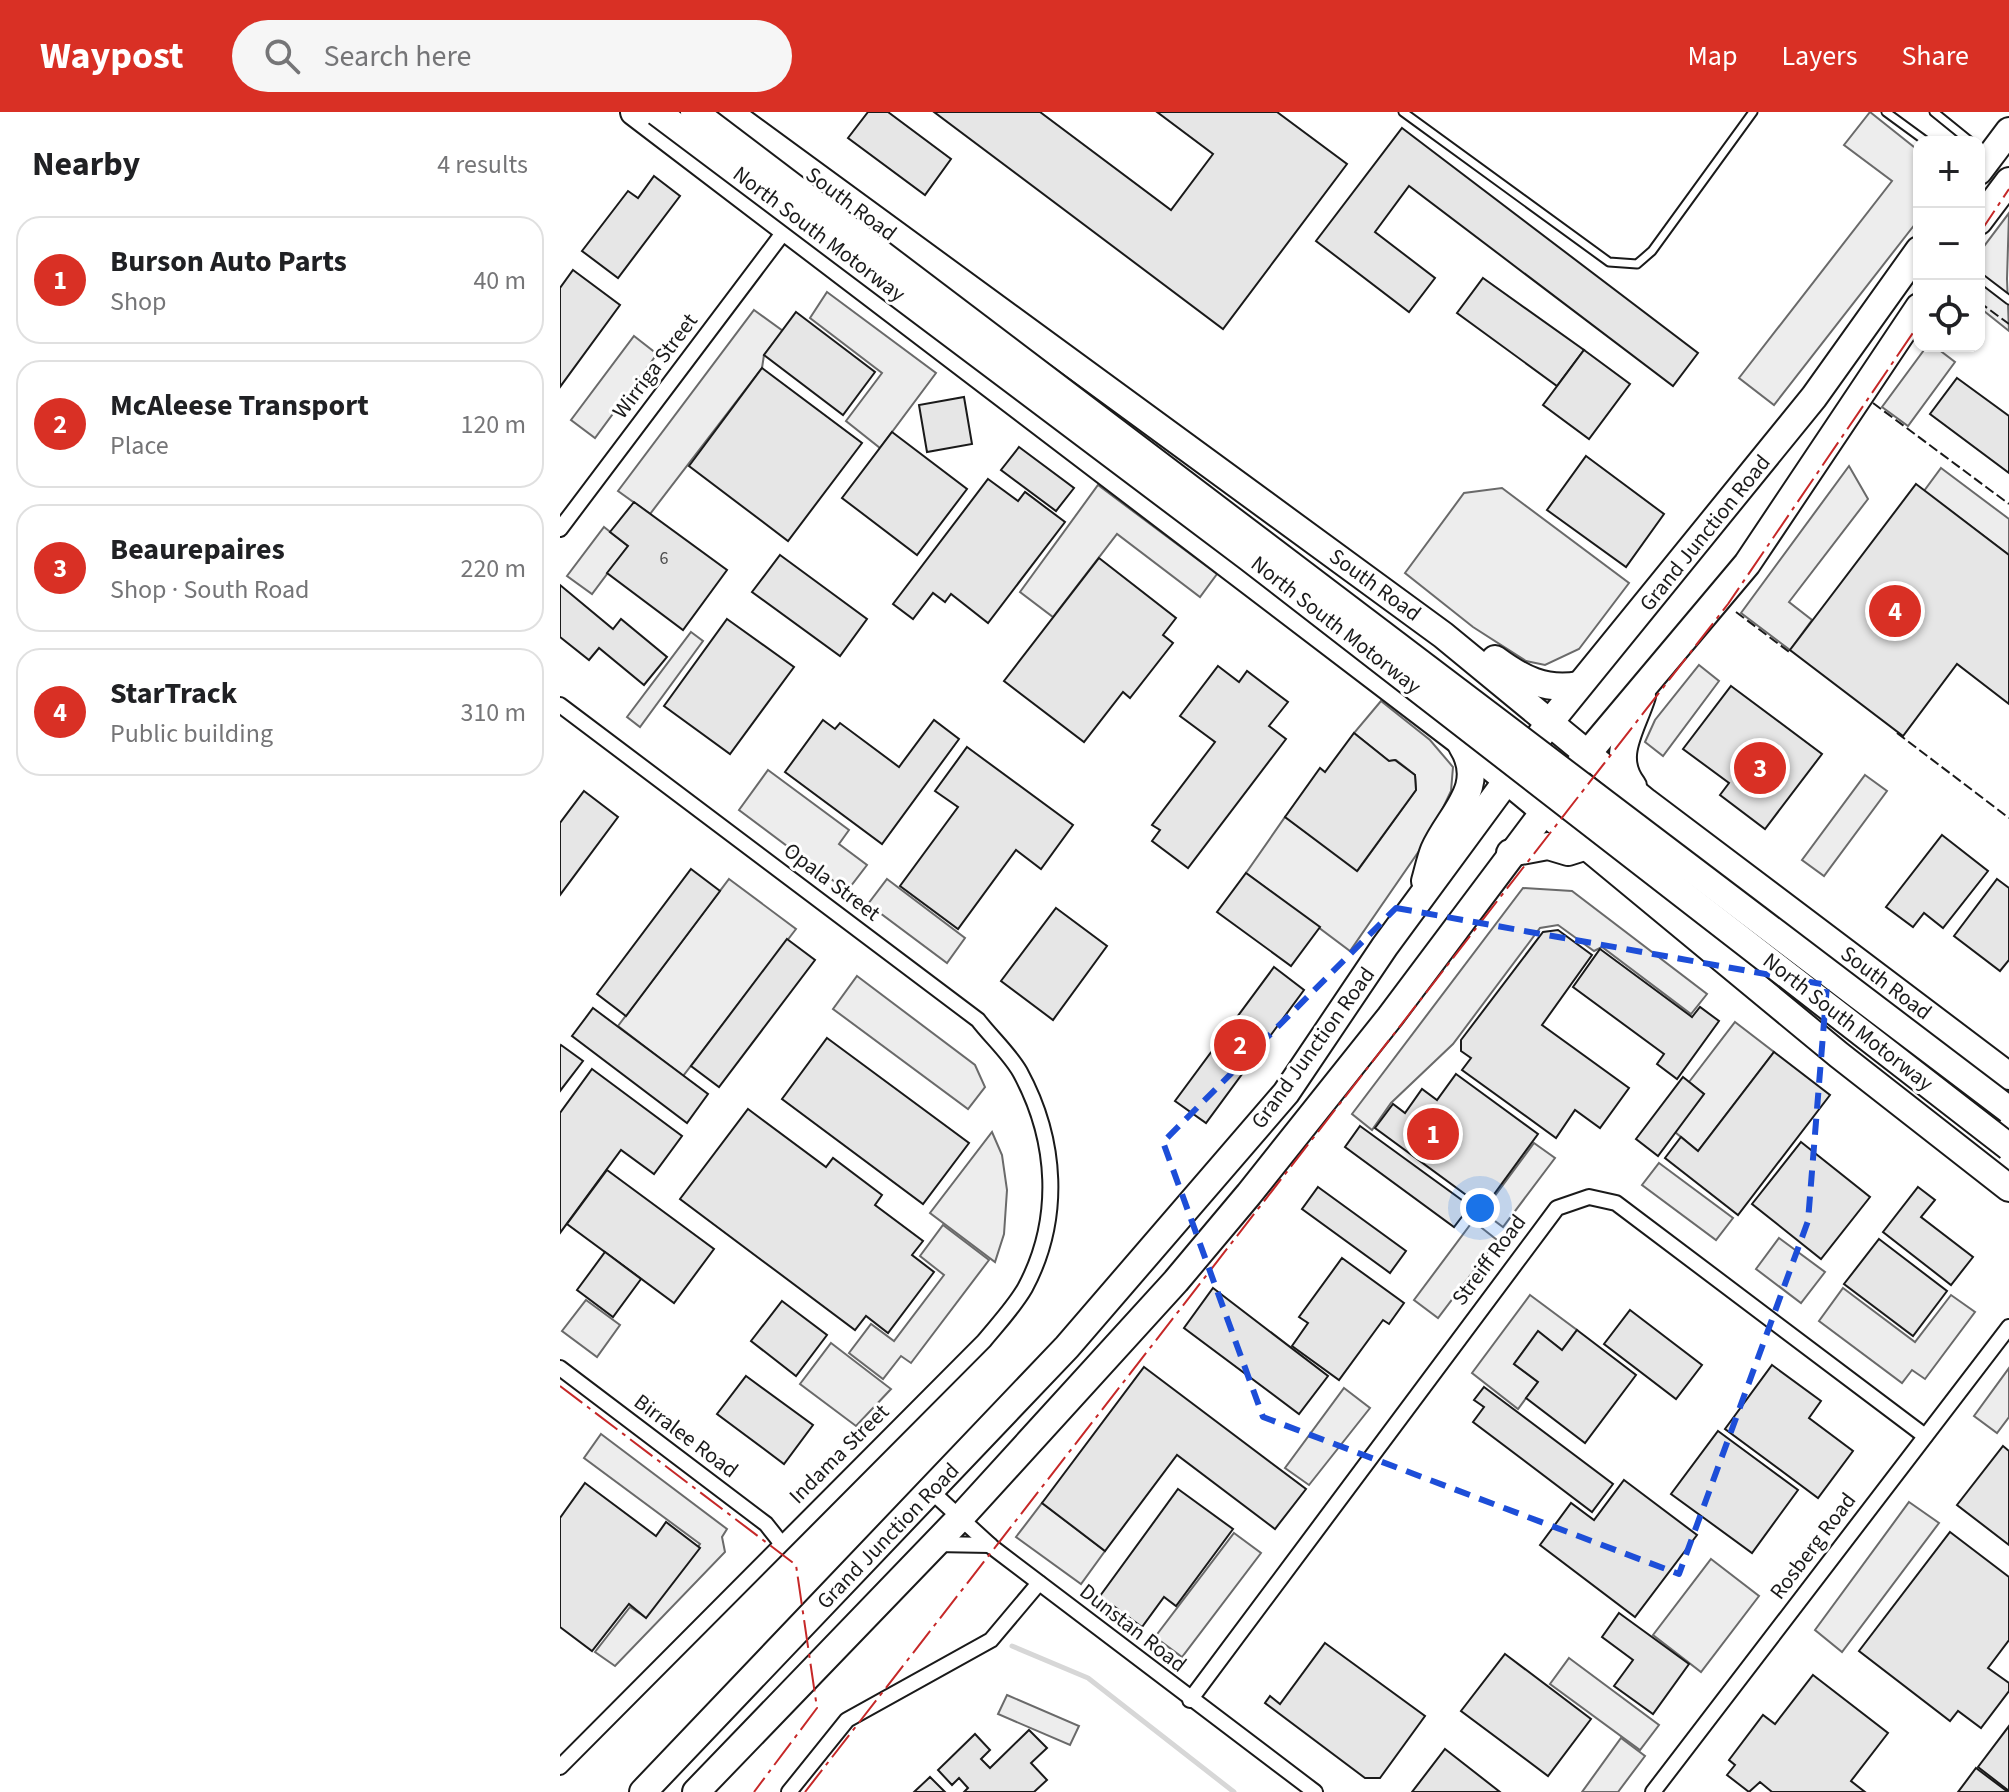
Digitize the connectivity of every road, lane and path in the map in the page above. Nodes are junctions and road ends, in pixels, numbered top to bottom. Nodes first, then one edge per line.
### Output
1 (634, 112) edge
2 (657, 112) edge
3 (694, 112) edge
4 (728, 112) edge
5 (1403, 112) edge
6 (1753, 112) edge
7 (1886, 112) edge
8 (1934, 112) edge
9 (2009, 131) edge
10 (1919, 136) edge
11 (1991, 168) edge
12 (1982, 208) edge
13 (786, 229) junction
14 (1913, 258) edge
15 (1983, 280) edge
16 (2009, 300) edge
17 (1913, 316) edge
18 (560, 529) edge
19 (1443, 635) junction
20 (1496, 678) junction
21 (1579, 685) junction
22 (1645, 685) junction
23 (560, 705) edge
24 (1550, 722) junction
25 (1458, 740) junction
26 (1588, 753) junction
27 (1506, 782) junction
28 (1646, 802) junction
29 (1543, 810) junction
30 (1587, 846) junction
31 (1510, 853) junction
32 (1419, 900) junction
33 (2009, 1076) edge
34 (2009, 1110) edge
35 (1044, 1124) joint
36 (2009, 1147) edge
37 (2009, 1188) edge
38 (2009, 1327) edge
39 (560, 1368) edge
40 (1925, 1436) junction
41 (931, 1491) junction
42 (961, 1517) junction
43 (781, 1543) junction
44 (935, 1544) junction
45 (990, 1545) junction
46 (1039, 1583) junction
47 (1190, 1700) junction
48 (560, 1767) edge
49 (1657, 1791) edge
50 (643, 1792) edge
51 (696, 1792) edge
52 (789, 1792) edge
53 (1315, 1792) edge

1 - 13 highway
2 - 36 highway, North South Motorway, bridge
3 - 34 highway, North South Motorway, bridge
4 - 19 highway, South Road
5 - 6 lane
7 - 10 lane
8 - 11 lane
9 - 11 highway
11 - 12 highway
13 - 18 street, Wirriga Street
13 - 25 highway
14 - 21 highway, Grand Junction Road
15 - 16 lane
17 - 22 highway, Grand Junction Road
19 - 20 highway, South Road
19 - 21 highway
20 - 24 highway, South Road
20 - 25 highway
21 - 24 highway, Grand Junction Road
22 - 26 highway, Grand Junction Road
22 - 28 highway
23 - 35 street, Opala Street
24 - 26 highway, South Road
24 - 27 highway, Grand Junction Road
25 - 27 highway
25 - 32 highway
26 - 28 highway, South Road
26 - 29 highway, Grand Junction Road
27 - 29 highway
27 - 32 highway, Grand Junction Road
28 - 33 highway, South Road
29 - 30 highway
29 - 31 highway, Grand Junction Road
30 - 31 highway
30 - 37 highway
31 - 42 highway, Grand Junction Road
32 - 41 highway, Grand Junction Road
35 - 43 street, Indama Street
38 - 40 street, Rosberg Road
39 - 43 street, Birralee Road
40 - 47 street, Streiff Road
40 - 49 street, Rosberg Road
41 - 42 street, Dunstan Road
41 - 50 highway, Grand Junction Road
42 - 44 highway, Grand Junction Road
42 - 45 street, Dunstan Road
43 - 48 street, Indama Street
44 - 45 street, Grand Junction Road
44 - 51 highway, Grand Junction Road
45 - 46 street, Dunstan Road
46 - 47 street, Dunstan Road
46 - 52 street
47 - 53 street, Dunstan Road

